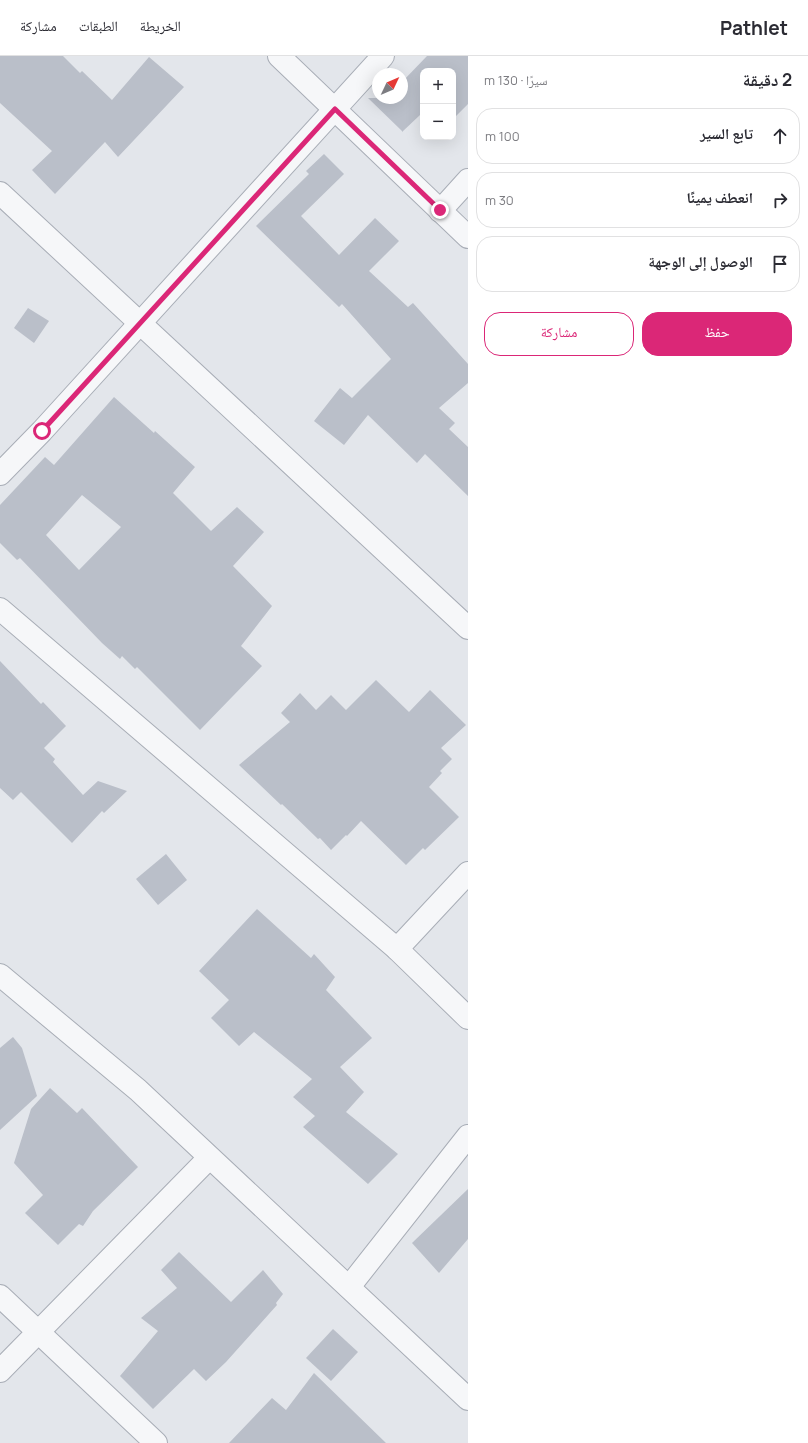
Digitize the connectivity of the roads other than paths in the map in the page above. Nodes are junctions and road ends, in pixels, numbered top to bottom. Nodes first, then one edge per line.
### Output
1 (279, 56) edge
2 (383, 56) edge
3 (335, 109) junction
4 (468, 180) edge
5 (0, 193) edge
6 (440, 210) junction
7 (468, 237) edge
8 (140, 322) junction
9 (0, 474) edge
10 (0, 609) edge
11 (468, 628) edge
12 (468, 873) edge
13 (397, 949) junction
14 (0, 975) edge
15 (468, 1018) edge
16 (468, 1136) edge
17 (210, 1158) junction
18 (349, 1287) junction
19 (0, 1296) edge
20 (39, 1332) junction
21 (0, 1371) edge
22 (468, 1399) edge
23 (156, 1443) edge

1 - 3 street
2 - 3 street
3 - 6 street
3 - 8 street
4 - 6 street
5 - 8 street
6 - 7 street
8 - 9 street
8 - 11 street
10 - 13 street
12 - 13 street
13 - 15 street
14 - 17 street
16 - 18 street
17 - 18 street
17 - 20 street
18 - 22 street
19 - 20 street
20 - 21 street
20 - 23 street

